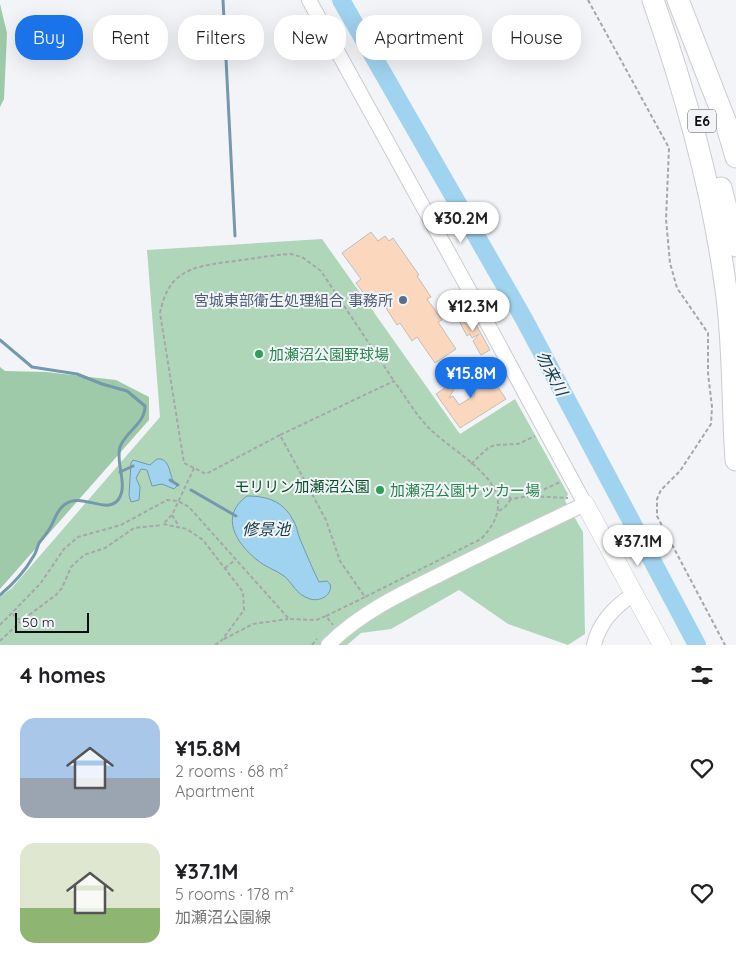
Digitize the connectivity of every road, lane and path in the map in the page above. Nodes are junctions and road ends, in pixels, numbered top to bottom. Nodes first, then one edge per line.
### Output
1 (309, 0) edge
2 (588, 0) edge
3 (654, 0) edge
4 (678, 0) edge
5 (726, 122) junction
6 (736, 148) edge
7 (736, 156) edge
8 (736, 246) edge
9 (394, 381) junction
10 (280, 434) junction
11 (540, 434) dead end
12 (736, 460) edge
13 (471, 464) junction
14 (194, 468) junction
15 (564, 480) dead end
16 (494, 487) junction
17 (530, 496) junction
18 (511, 499) junction
19 (178, 501) junction
20 (577, 502) junction
21 (498, 512) junction
22 (172, 515) junction
23 (163, 524) junction
24 (179, 526) junction
25 (235, 560) junction
26 (225, 568) junction
27 (634, 594) junction
28 (366, 597) junction
29 (13, 613) junction
30 (326, 616) junction
31 (289, 619) junction
32 (21, 621) junction
33 (0, 625) edge
34 (340, 634) junction
35 (222, 640) junction
36 (0, 641) edge
37 (215, 645) edge
38 (328, 645) edge
39 (594, 645) edge
40 (662, 645) edge
41 (725, 645) edge

1 - 20 street
2 - 41 path
3 - 8 highway, E6
3 - 12 highway
4 - 5 highway, E6
5 - 6 highway
5 - 7 highway, E6
9 - 10 path
9 - 13 path
9 - 14 path
10 - 14 path
10 - 28 path
11 - 13 path
13 - 16 path
14 - 19 path
15 - 17 path
16 - 18 path
16 - 21 path
17 - 18 path
17 - 20 path
18 - 21 path
19 - 22 path
19 - 25 path
19 - 29 path
20 - 27 main road
20 - 34 street
21 - 28 path
22 - 23 path
22 - 24 path
23 - 24 path
23 - 32 path
24 - 26 path
25 - 26 path
25 - 31 path
26 - 35 path
27 - 39 street
27 - 40 main road
28 - 30 path
29 - 32 path
29 - 33 path
30 - 31 path
30 - 34 path
31 - 35 path
32 - 36 path
34 - 38 street
35 - 37 path

